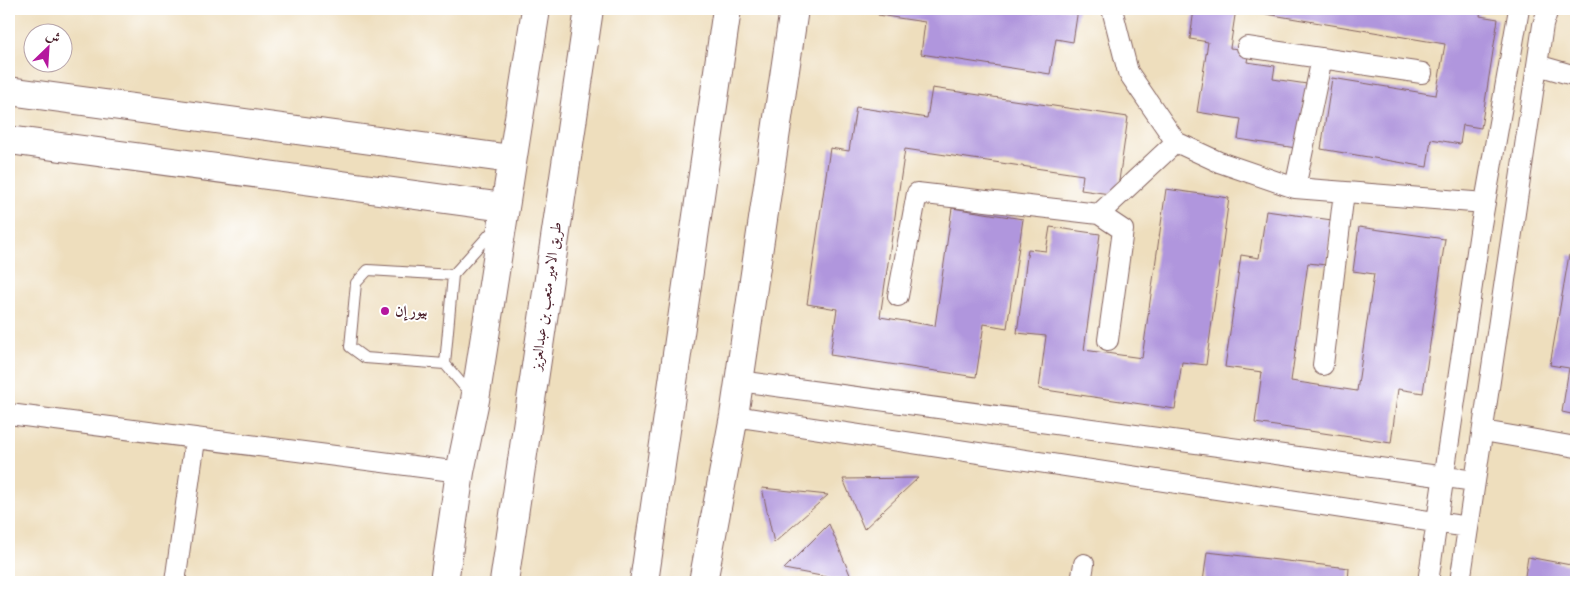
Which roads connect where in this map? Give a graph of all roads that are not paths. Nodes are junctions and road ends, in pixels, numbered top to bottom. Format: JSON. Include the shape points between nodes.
{"nodes":[{"id":1,"x":536,"y":9,"type":"edge"},
{"id":2,"x":588,"y":9,"type":"edge"},
{"id":3,"x":726,"y":9,"type":"edge"},
{"id":4,"x":794,"y":9,"type":"edge"},
{"id":5,"x":1112,"y":9,"type":"edge"},
{"id":6,"x":1519,"y":9,"type":"edge"},
{"id":7,"x":1548,"y":9,"type":"edge"},
{"id":8,"x":1247,"y":47,"type":"dead end"},
{"id":9,"x":1322,"y":58,"type":"junction"},
{"id":10,"x":1537,"y":65,"type":"junction"},
{"id":11,"x":1422,"y":73,"type":"dead end"},
{"id":12,"x":1576,"y":76,"type":"edge"},
{"id":13,"x":9,"y":91,"type":"edge"},
{"id":14,"x":9,"y":140,"type":"edge"},
{"id":15,"x":1176,"y":142,"type":"junction"},
{"id":16,"x":511,"y":159,"type":"junction"},
{"id":17,"x":1295,"y":188,"type":"junction"},
{"id":18,"x":1344,"y":192,"type":"junction"},
{"id":19,"x":1485,"y":203,"type":"junction"},
{"id":20,"x":503,"y":214,"type":"junction"},
{"id":21,"x":1099,"y":214,"type":"junction"},
{"id":22,"x":454,"y":275,"type":"junction"},
{"id":23,"x":898,"y":296,"type":"dead end"},
{"id":24,"x":1108,"y":340,"type":"dead end"},
{"id":25,"x":445,"y":364,"type":"junction"},
{"id":26,"x":1323,"y":365,"type":"dead end"},
{"id":27,"x":739,"y":381,"type":"junction"},
{"id":28,"x":474,"y":400,"type":"junction"},
{"id":29,"x":9,"y":414,"type":"edge"},
{"id":30,"x":734,"y":416,"type":"junction"},
{"id":31,"x":1482,"y":431,"type":"junction"},
{"id":32,"x":195,"y":440,"type":"junction"},
{"id":33,"x":1576,"y":446,"type":"edge"},
{"id":34,"x":460,"y":472,"type":"junction"},
{"id":35,"x":1444,"y":477,"type":"junction"},
{"id":36,"x":1475,"y":481,"type":"junction"},
{"id":37,"x":1436,"y":521,"type":"junction"},
{"id":38,"x":1468,"y":526,"type":"junction"},
{"id":39,"x":175,"y":582,"type":"edge"},
{"id":40,"x":444,"y":582,"type":"edge"},
{"id":41,"x":504,"y":582,"type":"edge"},
{"id":42,"x":644,"y":582,"type":"edge"},
{"id":43,"x":703,"y":582,"type":"edge"},
{"id":44,"x":1428,"y":582,"type":"edge"},
{"id":45,"x":1460,"y":582,"type":"edge"}],
"edges":[{"from":1,"to":16,"type":"street"},
{"from":2,"to":41,"type":"street","name":"طريق الامير متعب بن عبدالعزيز"},
{"from":3,"to":42,"type":"street"},
{"from":4,"to":27,"type":"street"},
{"from":5,"to":15,"type":"street","via":[[1128,72]]},
{"from":6,"to":19,"type":"street"},
{"from":7,"to":10,"type":"street","via":[[1542,25]]},
{"from":8,"to":9,"type":"street"},
{"from":9,"to":11,"type":"street"},
{"from":9,"to":17,"type":"street"},
{"from":10,"to":12,"type":"street"},
{"from":10,"to":31,"type":"street"},
{"from":13,"to":16,"type":"street"},
{"from":14,"to":20,"type":"street"},
{"from":15,"to":17,"type":"street","via":[[1220,162]]},
{"from":15,"to":21,"type":"street"},
{"from":16,"to":20,"type":"street"},
{"from":17,"to":18,"type":"street"},
{"from":18,"to":19,"type":"street"},
{"from":18,"to":26,"type":"street"},
{"from":19,"to":35,"type":"street"},
{"from":20,"to":22,"type":"lane"},
{"from":20,"to":28,"type":"street"},
{"from":21,"to":23,"type":"street","via":[[917,193]]},
{"from":21,"to":24,"type":"street","via":[[1123,230]]},
{"from":22,"to":25,"type":"lane"},
{"from":22,"to":25,"type":"lane","via":[[368,270],[356,283],[350,347],[365,358]]},
{"from":25,"to":28,"type":"lane"},
{"from":27,"to":30,"type":"street"},
{"from":27,"to":35,"type":"street"},
{"from":28,"to":34,"type":"street"},
{"from":29,"to":32,"type":"street"},
{"from":30,"to":37,"type":"street"},
{"from":30,"to":43,"type":"street"},
{"from":31,"to":33,"type":"street"},
{"from":31,"to":36,"type":"street"},
{"from":32,"to":34,"type":"street"},
{"from":32,"to":39,"type":"street"},
{"from":34,"to":40,"type":"street"},
{"from":35,"to":36,"type":"street"},
{"from":35,"to":37,"type":"street"},
{"from":36,"to":38,"type":"street"},
{"from":37,"to":38,"type":"street"},
{"from":37,"to":44,"type":"street"},
{"from":38,"to":45,"type":"street"}]}
